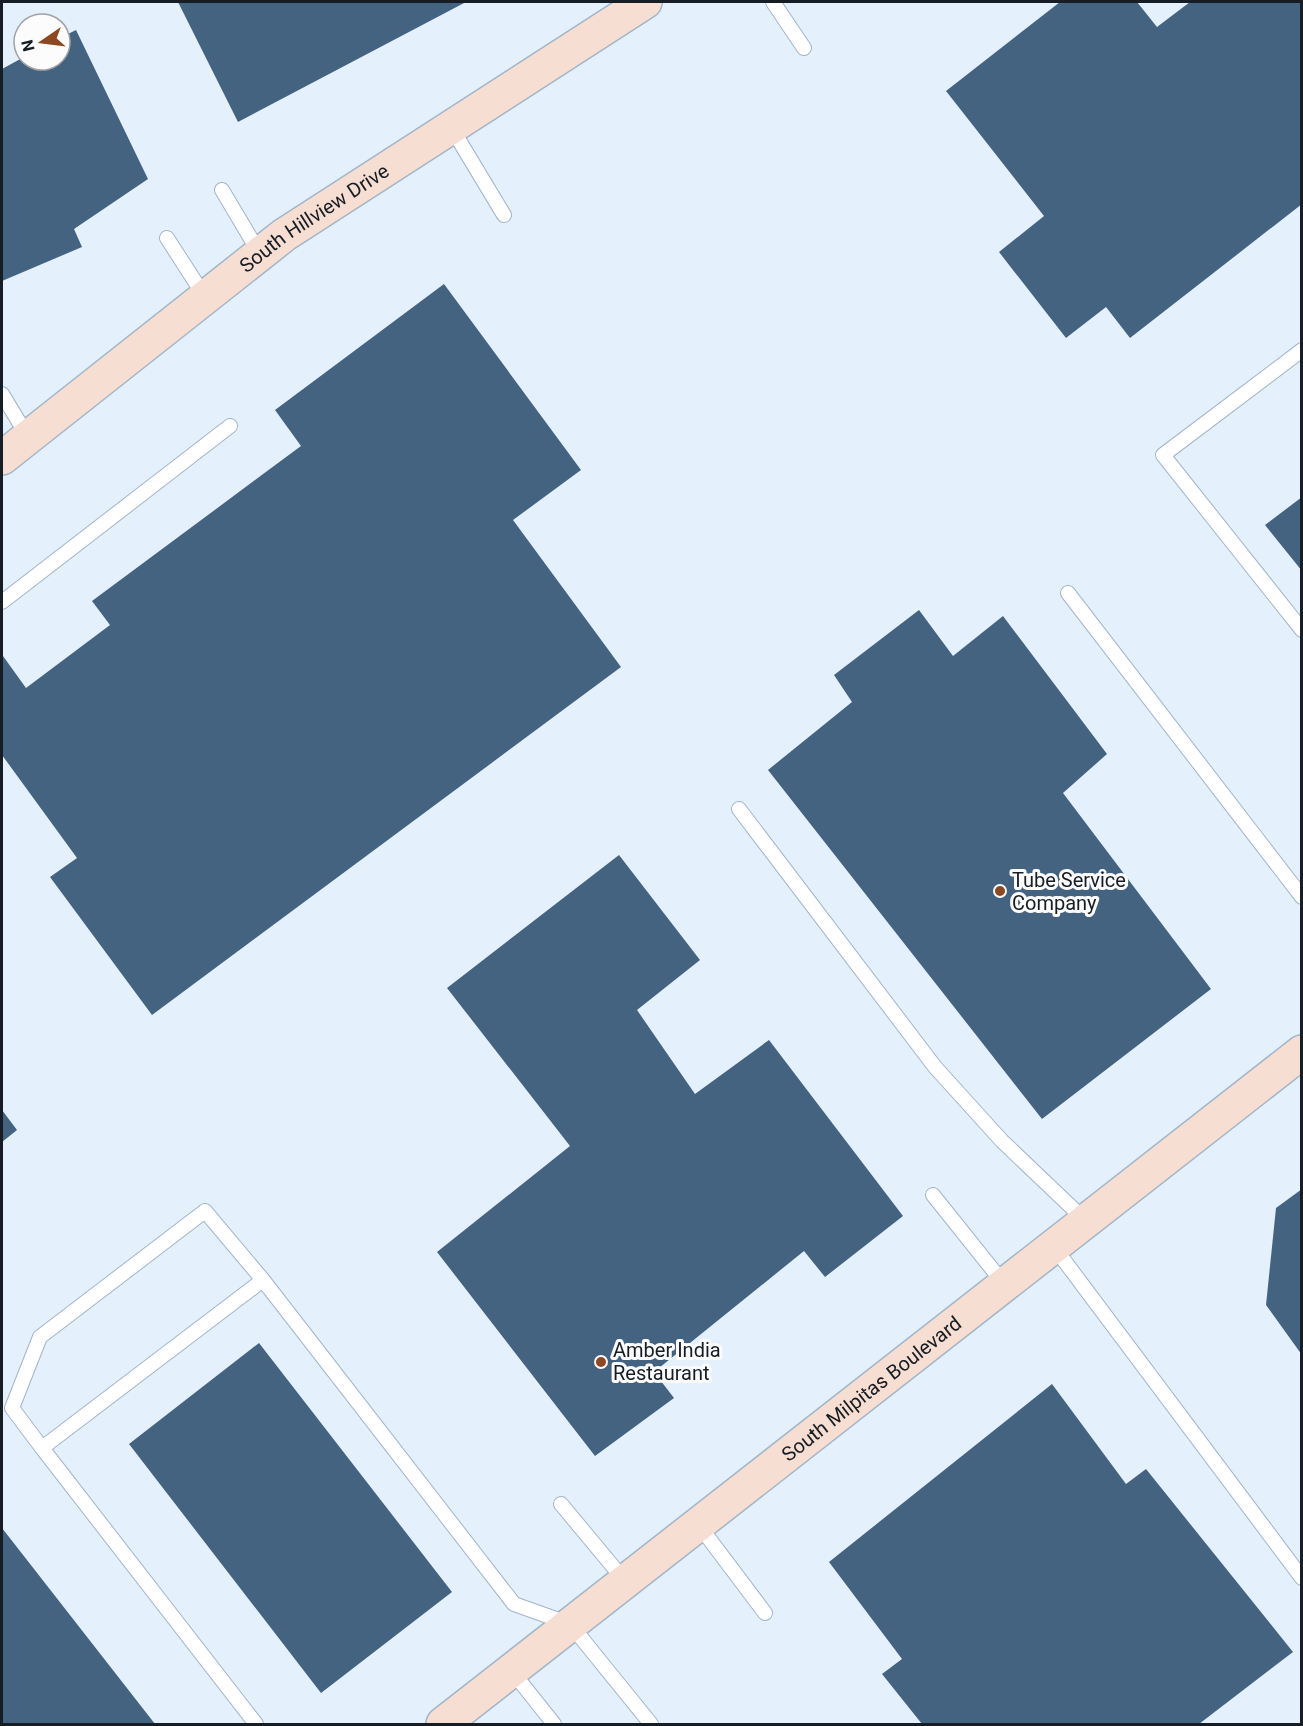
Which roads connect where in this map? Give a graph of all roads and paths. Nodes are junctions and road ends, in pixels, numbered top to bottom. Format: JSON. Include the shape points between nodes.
{"nodes":[{"id":1,"x":645,"y":2,"type":"edge"},
{"id":2,"x":773,"y":2,"type":"edge"},
{"id":3,"x":804,"y":48,"type":"dead end"},
{"id":4,"x":451,"y":127,"type":"junction"},
{"id":5,"x":222,"y":190,"type":"dead end"},
{"id":6,"x":504,"y":215,"type":"dead end"},
{"id":7,"x":168,"y":238,"type":"dead end"},
{"id":8,"x":260,"y":254,"type":"junction"},
{"id":9,"x":205,"y":297,"type":"junction"},
{"id":10,"x":1302,"y":350,"type":"edge"},
{"id":11,"x":2,"y":394,"type":"edge"},
{"id":12,"x":230,"y":426,"type":"dead end"},
{"id":13,"x":28,"y":437,"type":"junction"},
{"id":14,"x":2,"y":458,"type":"edge"},
{"id":15,"x":1068,"y":593,"type":"dead end"},
{"id":16,"x":2,"y":602,"type":"edge"},
{"id":17,"x":1302,"y":630,"type":"edge"},
{"id":18,"x":740,"y":809,"type":"dead end"},
{"id":19,"x":1302,"y":897,"type":"edge"},
{"id":20,"x":1302,"y":1052,"type":"edge"},
{"id":21,"x":933,"y":1195,"type":"dead end"},
{"id":22,"x":1086,"y":1221,"type":"junction"},
{"id":23,"x":1054,"y":1247,"type":"junction"},
{"id":24,"x":263,"y":1280,"type":"junction"},
{"id":25,"x":1005,"y":1285,"type":"junction"},
{"id":26,"x":42,"y":1448,"type":"junction"},
{"id":27,"x":561,"y":1504,"type":"dead end"},
{"id":28,"x":698,"y":1524,"type":"junction"},
{"id":29,"x":1302,"y":1578,"type":"edge"},
{"id":30,"x":625,"y":1581,"type":"junction"},
{"id":31,"x":765,"y":1613,"type":"dead end"},
{"id":32,"x":570,"y":1624,"type":"junction"},
{"id":33,"x":511,"y":1670,"type":"junction"},
{"id":34,"x":256,"y":1725,"type":"edge"},
{"id":35,"x":443,"y":1725,"type":"edge"},
{"id":36,"x":554,"y":1725,"type":"edge"},
{"id":37,"x":651,"y":1725,"type":"edge"}],
"edges":[{"from":1,"to":4,"type":"main road","name":"South Hillview Drive"},
{"from":2,"to":3,"type":"lane"},
{"from":4,"to":6,"type":"lane"},
{"from":4,"to":8,"type":"main road","name":"South Hillview Drive"},
{"from":5,"to":8,"type":"lane"},
{"from":7,"to":9,"type":"lane"},
{"from":8,"to":9,"type":"main road","name":"South Hillview Drive"},
{"from":9,"to":13,"type":"main road","name":"South Hillview Drive"},
{"from":10,"to":17,"type":"lane","via":[[1163,455]]},
{"from":11,"to":13,"type":"lane"},
{"from":12,"to":16,"type":"lane"},
{"from":13,"to":14,"type":"main road","name":"South Hillview Drive"},
{"from":15,"to":19,"type":"lane"},
{"from":18,"to":22,"type":"lane","via":[[935,1067],[1002,1141]]},
{"from":20,"to":22,"type":"main road","name":"South Milpitas Boulevard"},
{"from":21,"to":25,"type":"lane"},
{"from":22,"to":23,"type":"main road","name":"South Milpitas Boulevard"},
{"from":23,"to":25,"type":"main road","name":"South Milpitas Boulevard"},
{"from":23,"to":29,"type":"lane"},
{"from":24,"to":26,"type":"lane"},
{"from":24,"to":26,"type":"lane","via":[[206,1210],[40,1337],[12,1408]]},
{"from":24,"to":32,"type":"lane","via":[[514,1604]]},
{"from":25,"to":28,"type":"main road","name":"South Milpitas Boulevard"},
{"from":26,"to":34,"type":"lane"},
{"from":27,"to":30,"type":"lane"},
{"from":28,"to":30,"type":"main road","name":"South Milpitas Boulevard"},
{"from":28,"to":31,"type":"lane"},
{"from":30,"to":32,"type":"main road","name":"South Milpitas Boulevard"},
{"from":32,"to":33,"type":"main road","name":"South Milpitas Boulevard"},
{"from":32,"to":37,"type":"lane"},
{"from":33,"to":35,"type":"main road","name":"South Milpitas Boulevard"},
{"from":33,"to":36,"type":"lane"}]}
